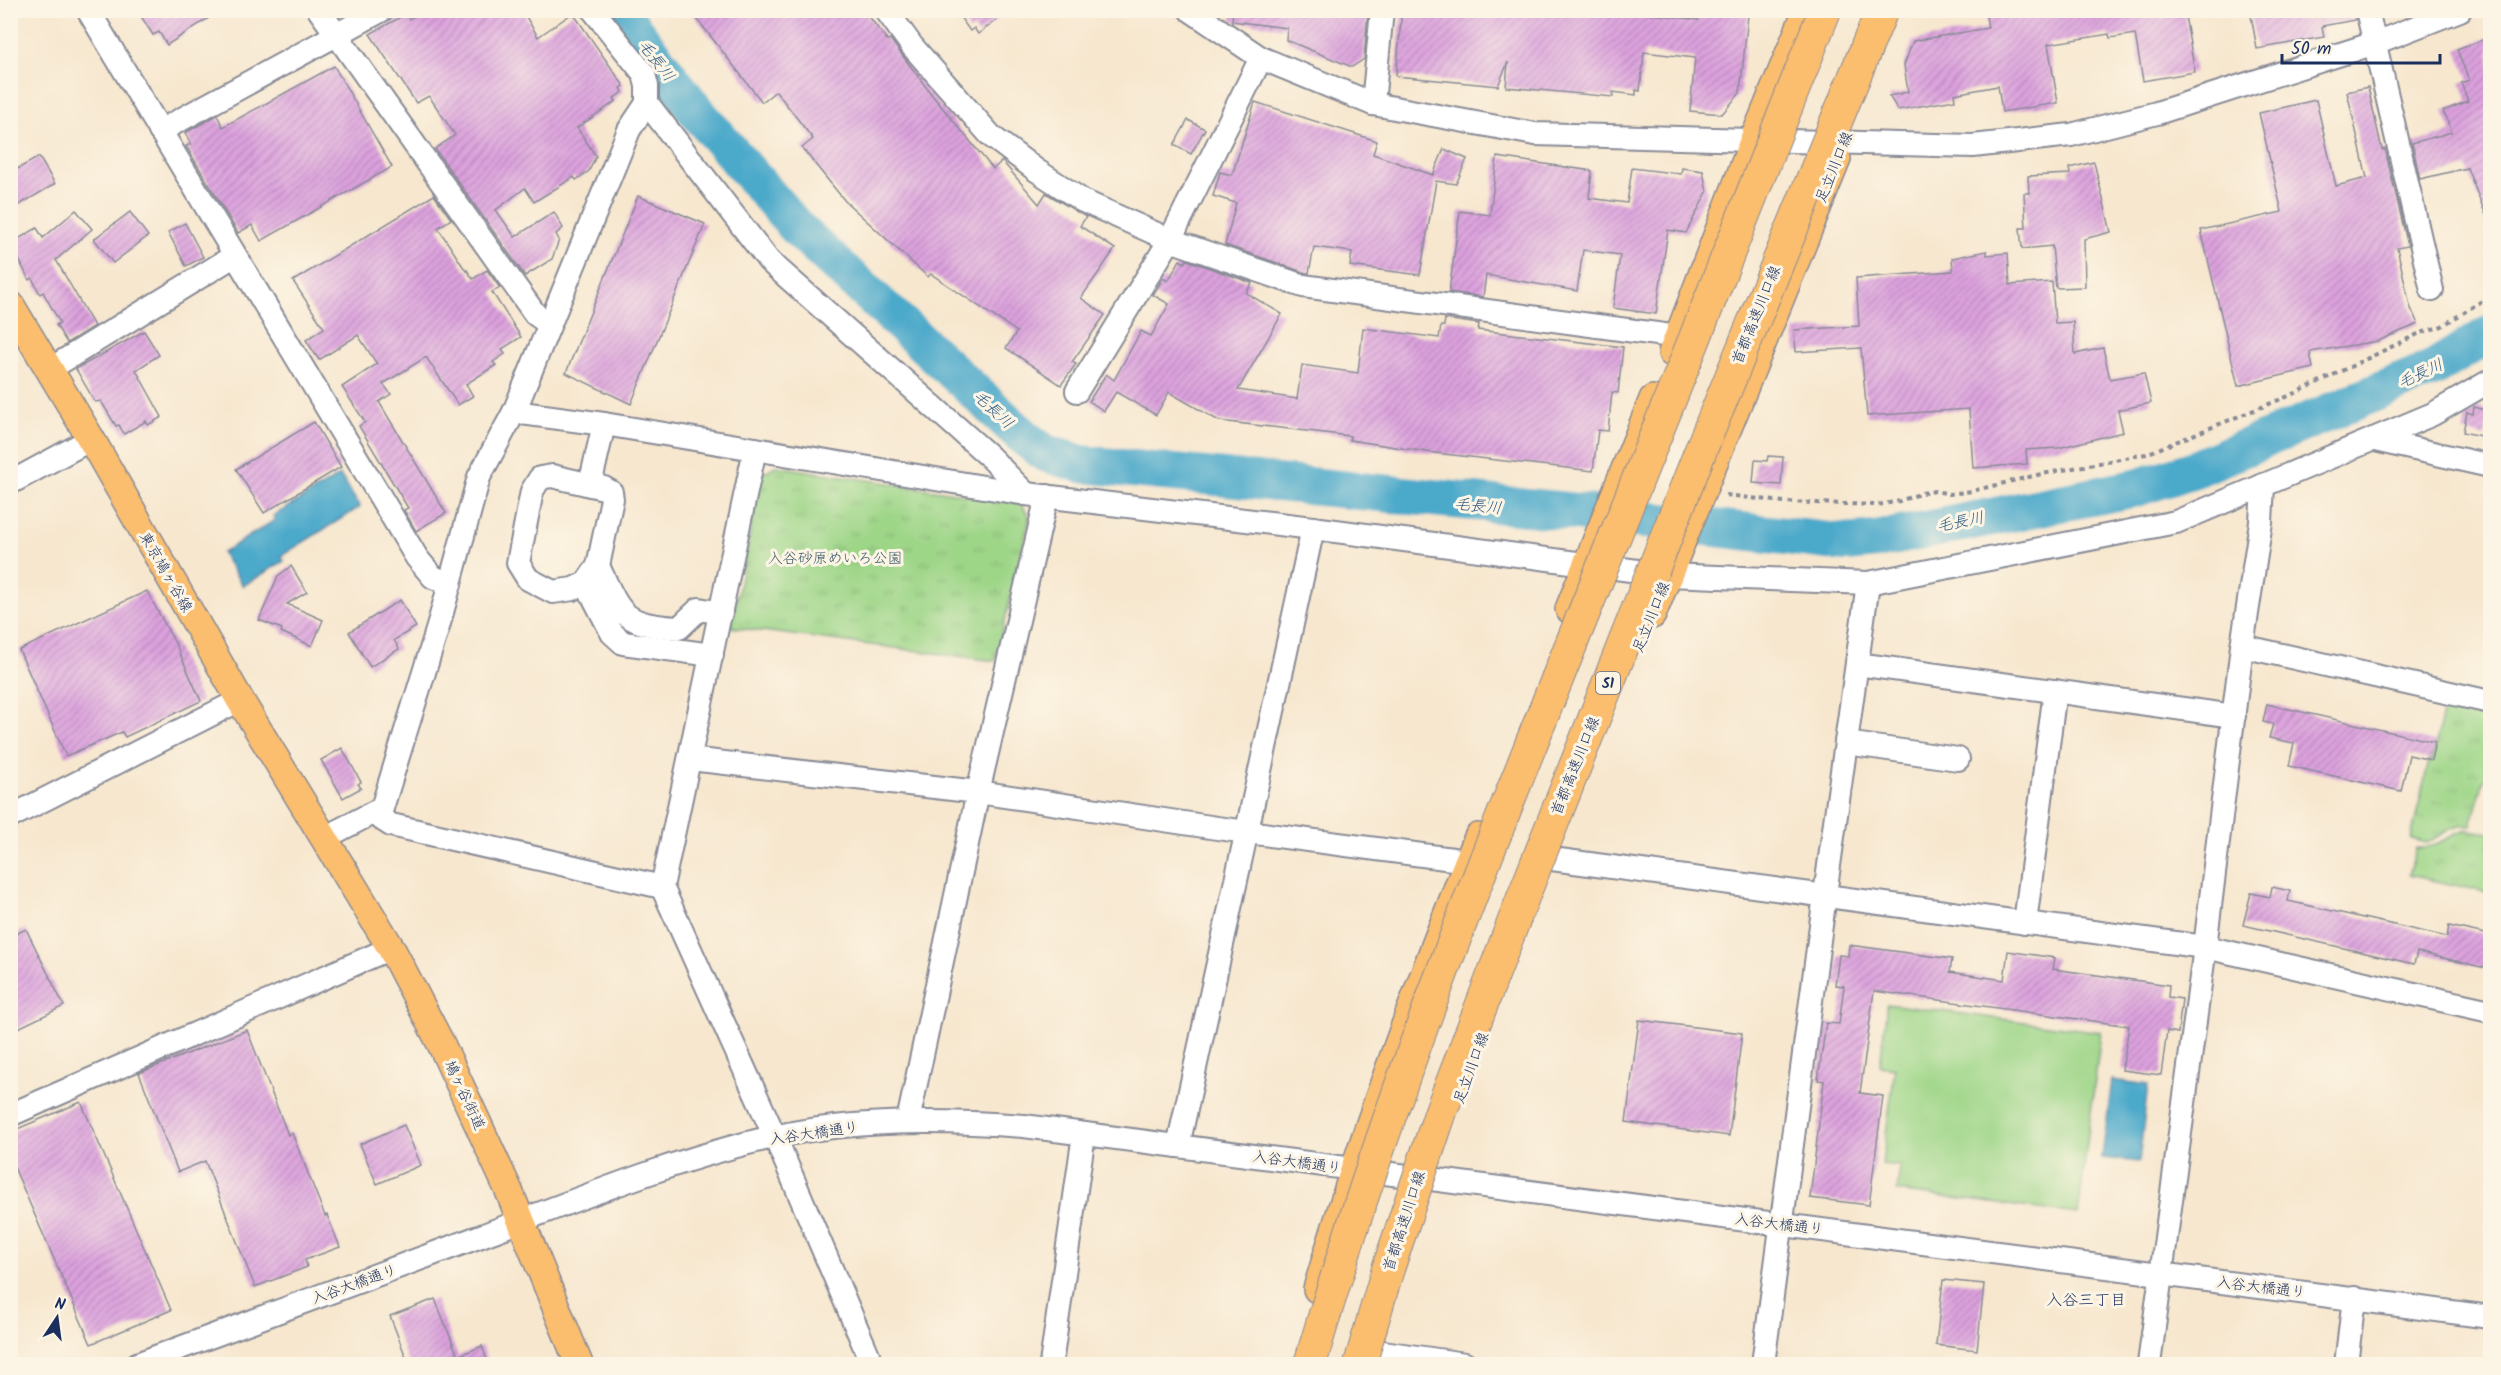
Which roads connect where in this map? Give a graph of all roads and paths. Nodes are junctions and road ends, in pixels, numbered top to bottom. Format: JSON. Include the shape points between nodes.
{"nodes":[{"id":1,"x":88,"y":10,"type":"edge"},
{"id":2,"x":320,"y":10,"type":"edge"},
{"id":3,"x":382,"y":10,"type":"edge"},
{"id":4,"x":593,"y":10,"type":"edge"},
{"id":5,"x":886,"y":10,"type":"edge"},
{"id":6,"x":1190,"y":10,"type":"edge"},
{"id":7,"x":1382,"y":10,"type":"edge"},
{"id":8,"x":1807,"y":10,"type":"edge"},
{"id":9,"x":1826,"y":10,"type":"edge"},
{"id":10,"x":1863,"y":10,"type":"edge"},
{"id":11,"x":1882,"y":10,"type":"edge"},
{"id":12,"x":1897,"y":10,"type":"edge"},
{"id":13,"x":2367,"y":10,"type":"edge"},
{"id":14,"x":2460,"y":10,"type":"edge"},
{"id":15,"x":336,"y":34,"type":"junction"},
{"id":16,"x":2375,"y":43,"type":"junction"},
{"id":17,"x":1261,"y":58,"type":"junction"},
{"id":18,"x":647,"y":104,"type":"junction"},
{"id":19,"x":1373,"y":104,"type":"junction"},
{"id":20,"x":160,"y":131,"type":"junction"},
{"id":21,"x":1754,"y":139,"type":"junction"},
{"id":22,"x":1845,"y":142,"type":"junction"},
{"id":23,"x":1170,"y":240,"type":"junction"},
{"id":24,"x":234,"y":256,"type":"junction"},
{"id":25,"x":2432,"y":290,"type":"dead end"},
{"id":26,"x":2490,"y":296,"type":"edge"},
{"id":27,"x":10,"y":304,"type":"edge"},
{"id":28,"x":549,"y":324,"type":"junction"},
{"id":29,"x":1678,"y":337,"type":"junction"},
{"id":30,"x":50,"y":369,"type":"junction"},
{"id":31,"x":2490,"y":381,"type":"edge"},
{"id":32,"x":1077,"y":391,"type":"dead end"},
{"id":33,"x":514,"y":412,"type":"junction"},
{"id":34,"x":604,"y":424,"type":"junction"},
{"id":35,"x":92,"y":439,"type":"junction"},
{"id":36,"x":2374,"y":440,"type":"junction"},
{"id":37,"x":1702,"y":447,"type":"junction"},
{"id":38,"x":755,"y":449,"type":"junction"},
{"id":39,"x":2490,"y":466,"type":"edge"},
{"id":40,"x":10,"y":483,"type":"edge"},
{"id":41,"x":590,"y":485,"type":"junction"},
{"id":42,"x":2263,"y":485,"type":"junction"},
{"id":43,"x":1036,"y":495,"type":"junction"},
{"id":44,"x":1723,"y":495,"type":"dead end"},
{"id":45,"x":1313,"y":528,"type":"junction"},
{"id":46,"x":1587,"y":563,"type":"junction"},
{"id":47,"x":592,"y":574,"type":"junction"},
{"id":48,"x":1668,"y":575,"type":"junction"},
{"id":49,"x":1868,"y":582,"type":"junction"},
{"id":50,"x":450,"y":584,"type":"junction"},
{"id":51,"x":721,"y":613,"type":"junction"},
{"id":52,"x":2242,"y":646,"type":"junction"},
{"id":53,"x":712,"y":655,"type":"junction"},
{"id":54,"x":1857,"y":664,"type":"junction"},
{"id":55,"x":2055,"y":691,"type":"junction"},
{"id":56,"x":240,"y":700,"type":"junction"},
{"id":57,"x":2490,"y":702,"type":"edge"},
{"id":58,"x":2234,"y":716,"type":"junction"},
{"id":59,"x":1846,"y":743,"type":"junction"},
{"id":60,"x":1525,"y":758,"type":"junction"},
{"id":61,"x":690,"y":759,"type":"junction"},
{"id":62,"x":1958,"y":759,"type":"dead end"},
{"id":63,"x":978,"y":792,"type":"junction"},
{"id":64,"x":374,"y":814,"type":"junction"},
{"id":65,"x":10,"y":817,"type":"edge"},
{"id":66,"x":1247,"y":832,"type":"junction"},
{"id":67,"x":326,"y":837,"type":"junction"},
{"id":68,"x":1552,"y":859,"type":"junction"},
{"id":69,"x":1468,"y":861,"type":"junction"},
{"id":70,"x":662,"y":887,"type":"junction"},
{"id":71,"x":1824,"y":895,"type":"junction"},
{"id":72,"x":2025,"y":923,"type":"junction"},
{"id":73,"x":2205,"y":947,"type":"junction"},
{"id":74,"x":392,"y":948,"type":"junction"},
{"id":75,"x":2490,"y":1011,"type":"edge"},
{"id":76,"x":10,"y":1115,"type":"edge"},
{"id":77,"x":908,"y":1122,"type":"junction"},
{"id":78,"x":1084,"y":1134,"type":"junction"},
{"id":79,"x":776,"y":1137,"type":"junction"},
{"id":80,"x":1178,"y":1146,"type":"junction"},
{"id":81,"x":1354,"y":1170,"type":"junction"},
{"id":82,"x":1432,"y":1179,"type":"junction"},
{"id":83,"x":522,"y":1220,"type":"junction"},
{"id":84,"x":1781,"y":1224,"type":"junction"},
{"id":85,"x":2162,"y":1275,"type":"junction"},
{"id":86,"x":2354,"y":1298,"type":"junction"},
{"id":87,"x":2490,"y":1317,"type":"edge"},
{"id":88,"x":1370,"y":1360,"type":"edge"},
{"id":89,"x":137,"y":1365,"type":"edge"},
{"id":90,"x":579,"y":1365,"type":"edge"},
{"id":91,"x":872,"y":1365,"type":"edge"},
{"id":92,"x":1051,"y":1365,"type":"edge"},
{"id":93,"x":1295,"y":1365,"type":"edge"},
{"id":94,"x":1310,"y":1365,"type":"edge"},
{"id":95,"x":1329,"y":1365,"type":"edge"},
{"id":96,"x":1466,"y":1365,"type":"edge"},
{"id":97,"x":1763,"y":1365,"type":"edge"},
{"id":98,"x":2150,"y":1365,"type":"edge"},
{"id":99,"x":2346,"y":1365,"type":"edge"}],
"edges":[{"from":1,"to":20,"type":"street"},
{"from":2,"to":15,"type":"street"},
{"from":3,"to":15,"type":"street"},
{"from":4,"to":18,"type":"street","via":[[644,74]]},
{"from":5,"to":23,"type":"street","via":[[912,46],[991,136],[1083,201]]},
{"from":6,"to":17,"type":"street"},
{"from":7,"to":19,"type":"street"},
{"from":8,"to":21,"type":"main road"},
{"from":9,"to":60,"type":"highway","bridge":true},
{"from":10,"to":37,"type":"highway","bridge":true,"via":[[1778,226]]},
{"from":11,"to":37,"type":"highway","name":"首都高速川口線","number":"S1","bridge":true},
{"from":12,"to":22,"type":"main road","name":"足立川口線"},
{"from":13,"to":16,"type":"street"},
{"from":14,"to":16,"type":"street"},
{"from":15,"to":20,"type":"street"},
{"from":15,"to":28,"type":"street","via":[[535,314]]},
{"from":16,"to":22,"type":"street","via":[[2157,113],[2071,135],[1972,146]]},
{"from":16,"to":25,"type":"street"},
{"from":17,"to":19,"type":"street"},
{"from":17,"to":23,"type":"street"},
{"from":18,"to":28,"type":"street","via":[[629,130]]},
{"from":18,"to":43,"type":"street","via":[[769,261]]},
{"from":19,"to":21,"type":"street","via":[[1535,134]]},
{"from":20,"to":24,"type":"street"},
{"from":21,"to":22,"type":"street"},
{"from":21,"to":29,"type":"main road"},
{"from":22,"to":48,"type":"main road","name":"足立川口線"},
{"from":23,"to":29,"type":"street","via":[[1303,286]]},
{"from":23,"to":32,"type":"street"},
{"from":24,"to":30,"type":"street"},
{"from":24,"to":50,"type":"street","via":[[417,558],[433,577]]},
{"from":26,"to":44,"type":"path","via":[[2442,326],[2296,393],[2146,454],[1972,491],[1922,493],[1877,506]]},
{"from":27,"to":30,"type":"main road","name":"東京鳩ヶ谷線"},
{"from":28,"to":33,"type":"street"},
{"from":29,"to":46,"type":"main road"},
{"from":30,"to":35,"type":"main road","name":"東京鳩ヶ谷線"},
{"from":31,"to":36,"type":"street","via":[[2433,414]]},
{"from":33,"to":34,"type":"street"},
{"from":33,"to":50,"type":"street","via":[[479,477]]},
{"from":34,"to":38,"type":"street"},
{"from":34,"to":41,"type":"street"},
{"from":35,"to":40,"type":"street"},
{"from":35,"to":56,"type":"main road","name":"東京鳩ヶ谷線"},
{"from":36,"to":39,"type":"street"},
{"from":36,"to":42,"type":"street"},
{"from":37,"to":88,"type":"highway","name":"首都高速川口線","number":"S1","bridge":true,"via":[[1441,1111],[1387,1272]]},
{"from":38,"to":43,"type":"street"},
{"from":38,"to":51,"type":"street"},
{"from":41,"to":47,"type":"street","via":[[611,492],[612,499]]},
{"from":41,"to":47,"type":"street","via":[[552,476],[540,478],[532,491],[518,563],[528,579],[553,592],[573,589]]},
{"from":42,"to":49,"type":"street","via":[[2176,522]]},
{"from":42,"to":52,"type":"street"},
{"from":43,"to":45,"type":"street"},
{"from":43,"to":63,"type":"street"},
{"from":45,"to":46,"type":"street"},
{"from":45,"to":66,"type":"street"},
{"from":46,"to":48,"type":"street"},
{"from":46,"to":69,"type":"main road"},
{"from":47,"to":51,"type":"street","via":[[636,623],[679,628],[699,609]]},
{"from":47,"to":53,"type":"street","via":[[612,633],[623,643]]},
{"from":48,"to":49,"type":"street"},
{"from":48,"to":68,"type":"main road","name":"足立川口線"},
{"from":49,"to":54,"type":"street"},
{"from":50,"to":64,"type":"street","via":[[387,797]]},
{"from":51,"to":53,"type":"street"},
{"from":52,"to":57,"type":"street"},
{"from":52,"to":58,"type":"street"},
{"from":53,"to":61,"type":"street"},
{"from":54,"to":55,"type":"street"},
{"from":54,"to":59,"type":"street"},
{"from":55,"to":58,"type":"street"},
{"from":55,"to":72,"type":"street"},
{"from":56,"to":65,"type":"street"},
{"from":56,"to":67,"type":"main road","name":"東京鳩ヶ谷線"},
{"from":58,"to":73,"type":"street"},
{"from":59,"to":62,"type":"street"},
{"from":59,"to":71,"type":"street"},
{"from":60,"to":94,"type":"highway","bridge":true,"via":[[1444,964],[1378,1149]]},
{"from":60,"to":95,"type":"highway","bridge":true,"via":[[1407,1106]]},
{"from":61,"to":63,"type":"street"},
{"from":61,"to":70,"type":"street"},
{"from":63,"to":66,"type":"street"},
{"from":63,"to":77,"type":"street"},
{"from":64,"to":67,"type":"street"},
{"from":64,"to":70,"type":"street","via":[[391,825]]},
{"from":66,"to":69,"type":"street"},
{"from":66,"to":80,"type":"street"},
{"from":67,"to":74,"type":"main road","name":"鳩ヶ谷街道"},
{"from":68,"to":71,"type":"street"},
{"from":68,"to":82,"type":"main road","name":"足立川口線"},
{"from":69,"to":81,"type":"main road"},
{"from":70,"to":79,"type":"street"},
{"from":71,"to":72,"type":"street"},
{"from":71,"to":84,"type":"street"},
{"from":72,"to":73,"type":"street"},
{"from":73,"to":75,"type":"street"},
{"from":73,"to":85,"type":"street"},
{"from":74,"to":76,"type":"street"},
{"from":74,"to":83,"type":"main road","name":"鳩ヶ谷街道"},
{"from":77,"to":78,"type":"street","name":"入谷大橋通り","via":[[979,1123]]},
{"from":77,"to":79,"type":"street","name":"入谷大橋通り"},
{"from":78,"to":80,"type":"street","name":"入谷大橋通り"},
{"from":78,"to":92,"type":"street"},
{"from":79,"to":83,"type":"street","name":"入谷大橋通り","via":[[714,1152]]},
{"from":79,"to":91,"type":"street"},
{"from":80,"to":81,"type":"street","name":"入谷大橋通り"},
{"from":81,"to":82,"type":"street","name":"入谷大橋通り"},
{"from":81,"to":93,"type":"main road"},
{"from":82,"to":84,"type":"street","name":"入谷大橋通り"},
{"from":82,"to":88,"type":"main road","name":"足立川口線"},
{"from":83,"to":89,"type":"street","name":"入谷大橋通り"},
{"from":83,"to":90,"type":"main road","name":"鳩ヶ谷街道"},
{"from":84,"to":85,"type":"street","name":"入谷大橋通り"},
{"from":84,"to":97,"type":"street"},
{"from":85,"to":86,"type":"street","name":"入谷大橋通り"},
{"from":85,"to":98,"type":"street"},
{"from":86,"to":87,"type":"street","name":"入谷大橋通り"},
{"from":86,"to":99,"type":"street"},
{"from":88,"to":96,"type":"street"}]}
